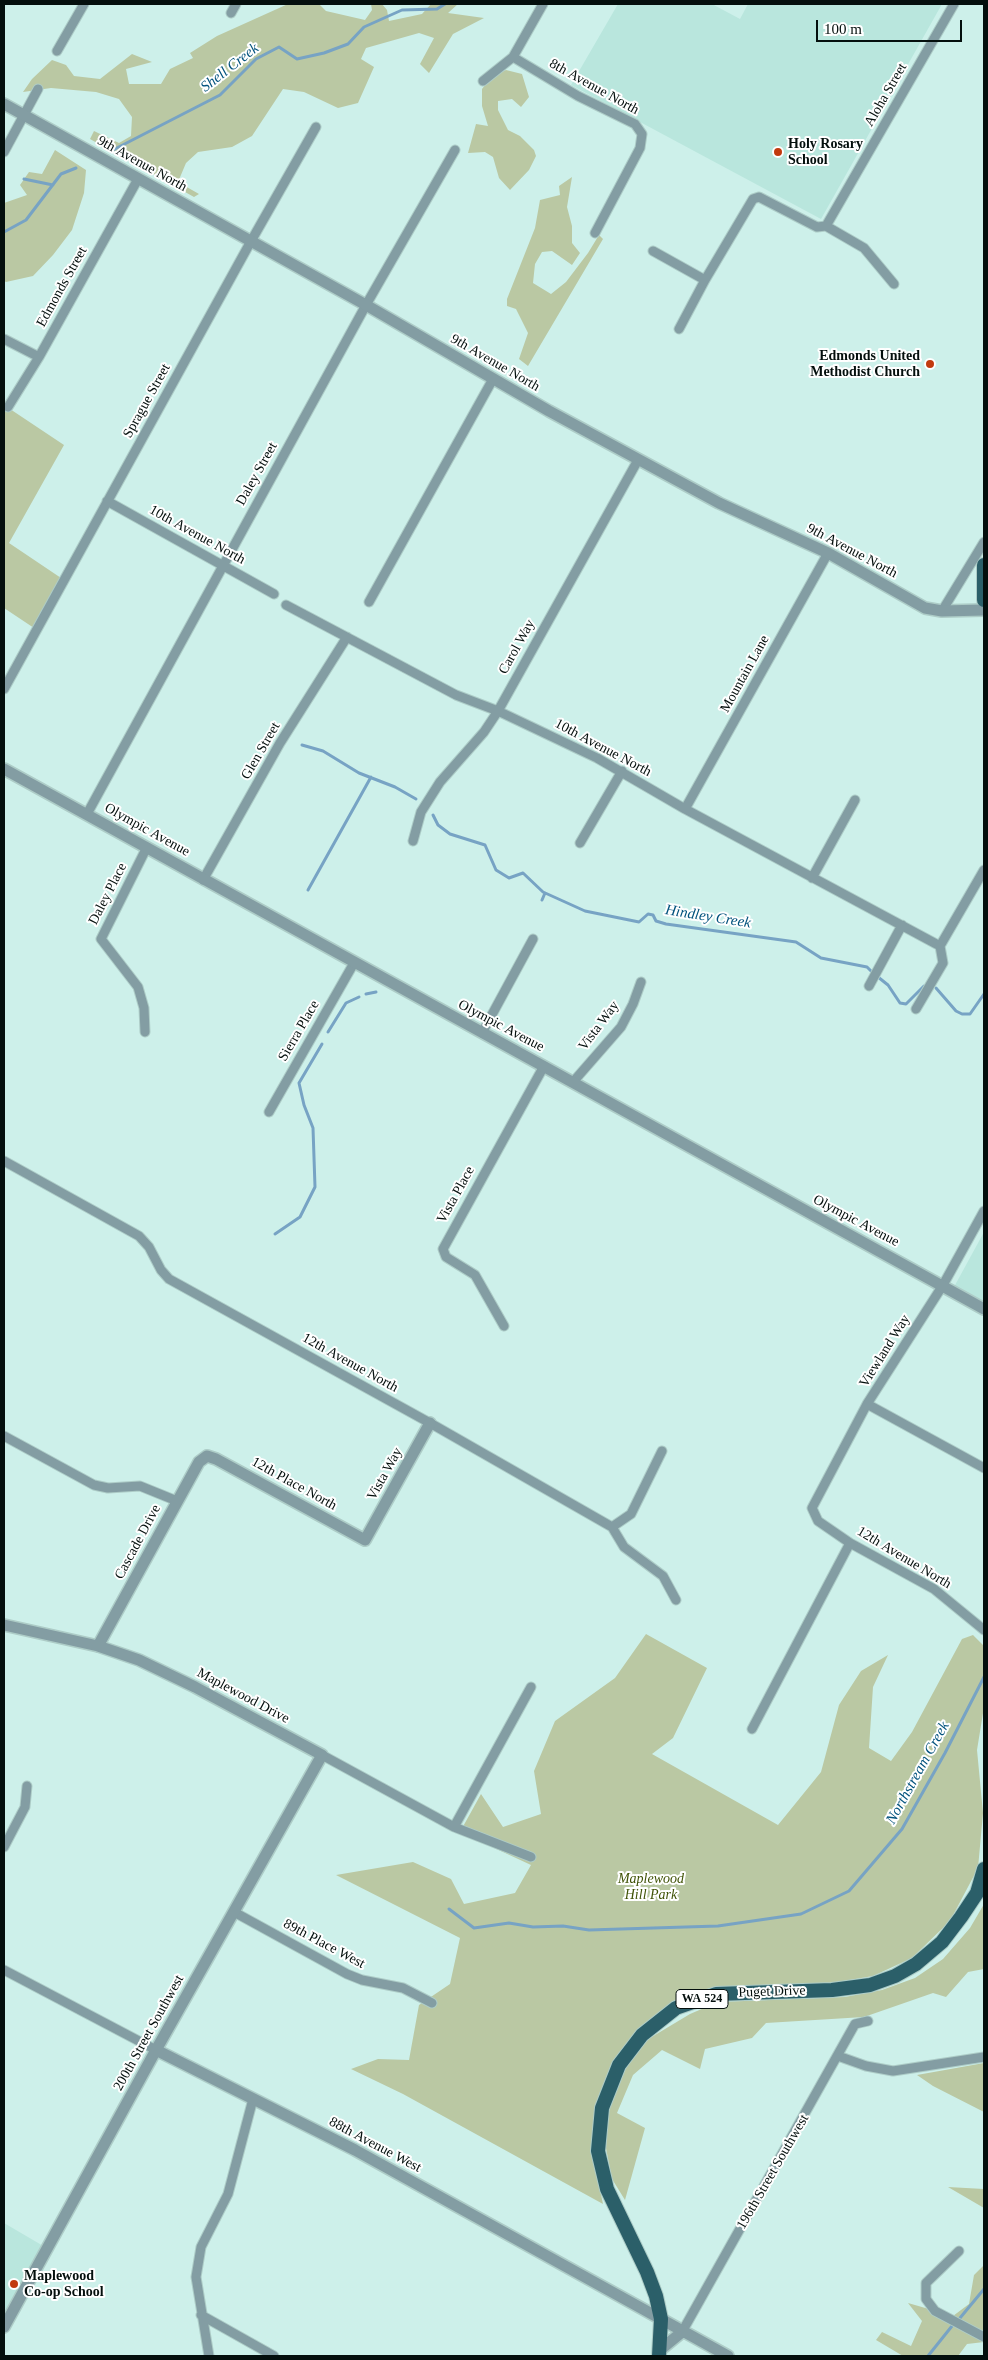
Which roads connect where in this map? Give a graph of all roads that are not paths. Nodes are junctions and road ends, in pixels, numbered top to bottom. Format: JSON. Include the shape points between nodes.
{"nodes":[{"id":1,"x":84,"y":4,"type":"edge"},
{"id":2,"x":236,"y":4,"type":"edge"},
{"id":3,"x":543,"y":4,"type":"edge"},
{"id":4,"x":954,"y":4,"type":"edge"},
{"id":5,"x":232,"y":13,"type":"dead end"},
{"id":6,"x":58,"y":51,"type":"dead end"},
{"id":7,"x":513,"y":57,"type":"junction"},
{"id":8,"x":483,"y":81,"type":"dead end"},
{"id":9,"x":38,"y":89,"type":"dead end"},
{"id":10,"x":4,"y":104,"type":"edge"},
{"id":11,"x":24,"y":115,"type":"junction"},
{"id":12,"x":316,"y":127,"type":"dead end"},
{"id":13,"x":455,"y":150,"type":"dead end"},
{"id":14,"x":4,"y":152,"type":"edge"},
{"id":15,"x":138,"y":179,"type":"junction"},
{"id":16,"x":826,"y":226,"type":"junction"},
{"id":17,"x":594,"y":233,"type":"dead end"},
{"id":18,"x":250,"y":242,"type":"junction"},
{"id":19,"x":653,"y":251,"type":"dead end"},
{"id":20,"x":705,"y":280,"type":"junction"},
{"id":21,"x":894,"y":284,"type":"dead end"},
{"id":22,"x":366,"y":305,"type":"junction"},
{"id":23,"x":679,"y":329,"type":"dead end"},
{"id":24,"x":4,"y":339,"type":"edge"},
{"id":25,"x":39,"y":357,"type":"junction"},
{"id":26,"x":493,"y":379,"type":"junction"},
{"id":27,"x":8,"y":407,"type":"dead end"},
{"id":28,"x":638,"y":460,"type":"junction"},
{"id":29,"x":107,"y":501,"type":"junction"},
{"id":30,"x":984,"y":542,"type":"edge"},
{"id":31,"x":828,"y":553,"type":"junction"},
{"id":32,"x":223,"y":565,"type":"junction"},
{"id":33,"x":984,"y":565,"type":"edge"},
{"id":34,"x":274,"y":594,"type":"dead end"},
{"id":35,"x":984,"y":600,"type":"edge"},
{"id":36,"x":369,"y":602,"type":"dead end"},
{"id":37,"x":286,"y":605,"type":"dead end"},
{"id":38,"x":984,"y":610,"type":"edge"},
{"id":39,"x":942,"y":611,"type":"junction"},
{"id":40,"x":347,"y":638,"type":"junction"},
{"id":41,"x":4,"y":689,"type":"edge"},
{"id":42,"x":498,"y":711,"type":"junction"},
{"id":43,"x":4,"y":770,"type":"edge"},
{"id":44,"x":622,"y":771,"type":"junction"},
{"id":45,"x":856,"y":800,"type":"dead end"},
{"id":46,"x":686,"y":809,"type":"junction"},
{"id":47,"x":87,"y":814,"type":"junction"},
{"id":48,"x":413,"y":841,"type":"dead end"},
{"id":49,"x":580,"y":843,"type":"dead end"},
{"id":50,"x":148,"y":847,"type":"junction"},
{"id":51,"x":984,"y":870,"type":"edge"},
{"id":52,"x":812,"y":878,"type":"junction"},
{"id":53,"x":203,"y":880,"type":"junction"},
{"id":54,"x":902,"y":926,"type":"junction"},
{"id":55,"x":533,"y":939,"type":"dead end"},
{"id":56,"x":940,"y":946,"type":"junction"},
{"id":57,"x":354,"y":963,"type":"junction"},
{"id":58,"x":641,"y":982,"type":"dead end"},
{"id":59,"x":869,"y":986,"type":"dead end"},
{"id":60,"x":916,"y":1009,"type":"dead end"},
{"id":61,"x":145,"y":1032,"type":"dead end"},
{"id":62,"x":482,"y":1033,"type":"junction"},
{"id":63,"x":544,"y":1066,"type":"junction"},
{"id":64,"x":572,"y":1082,"type":"junction"},
{"id":65,"x":269,"y":1112,"type":"dead end"},
{"id":66,"x":4,"y":1161,"type":"edge"},
{"id":67,"x":984,"y":1211,"type":"edge"},
{"id":68,"x":942,"y":1285,"type":"junction"},
{"id":69,"x":984,"y":1309,"type":"edge"},
{"id":70,"x":504,"y":1326,"type":"dead end"},
{"id":71,"x":868,"y":1404,"type":"junction"},
{"id":72,"x":430,"y":1423,"type":"junction"},
{"id":73,"x":4,"y":1436,"type":"edge"},
{"id":74,"x":662,"y":1451,"type":"dead end"},
{"id":75,"x":207,"y":1456,"type":"joint"},
{"id":76,"x":984,"y":1468,"type":"edge"},
{"id":77,"x":177,"y":1501,"type":"junction"},
{"id":78,"x":812,"y":1508,"type":"joint"},
{"id":79,"x":612,"y":1527,"type":"junction"},
{"id":80,"x":364,"y":1540,"type":"joint"},
{"id":81,"x":850,"y":1543,"type":"junction"},
{"id":82,"x":676,"y":1600,"type":"dead end"},
{"id":83,"x":4,"y":1625,"type":"edge"},
{"id":84,"x":984,"y":1630,"type":"edge"},
{"id":85,"x":98,"y":1646,"type":"junction"},
{"id":86,"x":531,"y":1687,"type":"dead end"},
{"id":87,"x":752,"y":1729,"type":"dead end"},
{"id":88,"x":322,"y":1755,"type":"junction"},
{"id":89,"x":27,"y":1786,"type":"dead end"},
{"id":90,"x":454,"y":1827,"type":"junction"},
{"id":91,"x":4,"y":1847,"type":"edge"},
{"id":92,"x":531,"y":1857,"type":"dead end"},
{"id":93,"x":984,"y":1869,"type":"edge"},
{"id":94,"x":234,"y":1912,"type":"junction"},
{"id":95,"x":4,"y":1970,"type":"edge"},
{"id":96,"x":432,"y":2003,"type":"dead end"},
{"id":97,"x":868,"y":2021,"type":"dead end"},
{"id":98,"x":156,"y":2050,"type":"junction"},
{"id":99,"x":838,"y":2056,"type":"junction"},
{"id":100,"x":984,"y":2057,"type":"edge"},
{"id":101,"x":253,"y":2098,"type":"junction"},
{"id":102,"x":960,"y":2251,"type":"dead end"},
{"id":103,"x":201,"y":2315,"type":"junction"},
{"id":104,"x":661,"y":2319,"type":"junction"},
{"id":105,"x":4,"y":2327,"type":"edge"},
{"id":106,"x":682,"y":2332,"type":"junction"},
{"id":107,"x":984,"y":2337,"type":"edge"},
{"id":108,"x":660,"y":2353,"type":"edge"},
{"id":109,"x":209,"y":2356,"type":"edge"},
{"id":110,"x":274,"y":2356,"type":"edge"},
{"id":111,"x":728,"y":2356,"type":"edge"}],
"edges":[{"from":1,"to":6,"type":"street"},
{"from":2,"to":5,"type":"street"},
{"from":3,"to":7,"type":"street"},
{"from":4,"to":16,"type":"street","name":"Aloha Street"},
{"from":7,"to":8,"type":"street"},
{"from":7,"to":17,"type":"street","name":"8th Avenue North","via":[[578,96],[635,124],[642,134],[640,148]]},
{"from":9,"to":11,"type":"street"},
{"from":10,"to":11,"type":"street","name":"9th Avenue North"},
{"from":11,"to":14,"type":"street"},
{"from":11,"to":15,"type":"street","name":"9th Avenue North"},
{"from":12,"to":18,"type":"street","name":"Sprague Street"},
{"from":13,"to":22,"type":"street","name":"Daley Street"},
{"from":15,"to":18,"type":"street","name":"9th Avenue North"},
{"from":15,"to":25,"type":"street","name":"Edmonds Street"},
{"from":16,"to":20,"type":"street","via":[[817,227],[759,197],[753,199]]},
{"from":16,"to":21,"type":"street","via":[[864,248]]},
{"from":18,"to":22,"type":"street","name":"9th Avenue North"},
{"from":18,"to":29,"type":"street","name":"Sprague Street"},
{"from":19,"to":20,"type":"street"},
{"from":20,"to":23,"type":"street"},
{"from":22,"to":26,"type":"street","name":"9th Avenue North"},
{"from":22,"to":32,"type":"street","name":"Daley Street"},
{"from":24,"to":25,"type":"street"},
{"from":25,"to":27,"type":"street","name":"Edmonds Street"},
{"from":26,"to":28,"type":"street","name":"9th Avenue North"},
{"from":26,"to":36,"type":"street"},
{"from":28,"to":31,"type":"street","name":"9th Avenue North","via":[[719,504]]},
{"from":28,"to":42,"type":"street","name":"Carol Way"},
{"from":29,"to":32,"type":"street","name":"10th Avenue North"},
{"from":29,"to":41,"type":"street","name":"Sprague Street"},
{"from":30,"to":39,"type":"street"},
{"from":31,"to":39,"type":"street","name":"9th Avenue North","via":[[926,608]]},
{"from":31,"to":46,"type":"street","name":"Mountain Lane"},
{"from":32,"to":34,"type":"street","name":"10th Avenue North"},
{"from":32,"to":47,"type":"street","name":"Daley Street"},
{"from":33,"to":35,"type":"main road"},
{"from":37,"to":40,"type":"street","name":"10th Avenue North"},
{"from":38,"to":39,"type":"street","name":"9th Avenue North"},
{"from":40,"to":42,"type":"street","name":"10th Avenue North","via":[[456,695]]},
{"from":40,"to":53,"type":"street","name":"Glen Street","via":[[280,743]]},
{"from":42,"to":44,"type":"street","name":"10th Avenue North"},
{"from":42,"to":48,"type":"street","name":"Carol Way","via":[[440,782],[421,812]]},
{"from":43,"to":47,"type":"street","name":"Olympic Avenue"},
{"from":44,"to":46,"type":"street","name":"10th Avenue North"},
{"from":44,"to":49,"type":"street"},
{"from":45,"to":52,"type":"street"},
{"from":46,"to":52,"type":"street","name":"10th Avenue North"},
{"from":47,"to":50,"type":"street","name":"Olympic Avenue"},
{"from":50,"to":53,"type":"street","name":"Olympic Avenue"},
{"from":50,"to":61,"type":"street","name":"Daley Place","via":[[101,939],[138,987],[144,1008]]},
{"from":51,"to":56,"type":"street"},
{"from":52,"to":54,"type":"street","name":"10th Avenue North"},
{"from":53,"to":57,"type":"street","name":"Olympic Avenue"},
{"from":54,"to":56,"type":"street","name":"10th Avenue North"},
{"from":54,"to":59,"type":"street"},
{"from":55,"to":62,"type":"street"},
{"from":56,"to":60,"type":"street","via":[[944,963]]},
{"from":57,"to":62,"type":"street","name":"Olympic Avenue"},
{"from":57,"to":65,"type":"street","name":"Sierra Place"},
{"from":58,"to":64,"type":"street","name":"Vista Way","via":[[621,1027]]},
{"from":62,"to":63,"type":"street","name":"Olympic Avenue"},
{"from":63,"to":64,"type":"street","name":"Olympic Avenue"},
{"from":63,"to":70,"type":"street","name":"Vista Place","via":[[443,1249],[446,1257],[475,1275]]},
{"from":64,"to":68,"type":"street","name":"Olympic Avenue"},
{"from":66,"to":72,"type":"street","name":"12th Avenue North","via":[[139,1236],[169,1279]]},
{"from":67,"to":68,"type":"street","name":"Viewland Way"},
{"from":68,"to":69,"type":"street","name":"Olympic Avenue"},
{"from":68,"to":71,"type":"street","name":"Viewland Way"},
{"from":71,"to":76,"type":"street"},
{"from":71,"to":78,"type":"street","name":"Viewland Way"},
{"from":72,"to":79,"type":"street","name":"12th Avenue North"},
{"from":72,"to":80,"type":"street","name":"Vista Way"},
{"from":73,"to":77,"type":"street","via":[[94,1485],[108,1488],[140,1486]]},
{"from":74,"to":79,"type":"street","via":[[631,1514]]},
{"from":75,"to":77,"type":"street","name":"Cascade Drive","via":[[199,1462]]},
{"from":75,"to":80,"type":"street","name":"12th Place North"},
{"from":77,"to":85,"type":"street","name":"Cascade Drive"},
{"from":78,"to":81,"type":"street","name":"12th Avenue North","via":[[818,1521]]},
{"from":79,"to":82,"type":"street","name":"12th Avenue North","via":[[624,1547],[662,1576]]},
{"from":81,"to":84,"type":"street","name":"12th Avenue North","via":[[934,1589]]},
{"from":81,"to":87,"type":"street"},
{"from":83,"to":85,"type":"street","name":"Maplewood Drive"},
{"from":85,"to":88,"type":"street","name":"Maplewood Drive","via":[[159,1669]]},
{"from":86,"to":90,"type":"street"},
{"from":88,"to":90,"type":"street","name":"Maplewood Drive"},
{"from":88,"to":94,"type":"street","name":"200th Street Southwest"},
{"from":89,"to":91,"type":"street","via":[[25,1807]]},
{"from":90,"to":92,"type":"street","name":"Maplewood Drive"},
{"from":93,"to":104,"type":"main road","name":"Puget Drive","number":"WA 524","via":[[977,1893],[942,1942],[916,1964],[894,1976],[841,1989],[716,1994],[676,2008],[642,2035],[619,2065],[602,2108],[598,2151],[607,2189],[647,2272]]},
{"from":94,"to":96,"type":"street","name":"89th Place West","via":[[354,1977],[403,1988]]},
{"from":94,"to":98,"type":"street","name":"200th Street Southwest"},
{"from":95,"to":98,"type":"street","name":"88th Avenue West"},
{"from":97,"to":99,"type":"street","name":"196th Street Southwest","via":[[855,2024]]},
{"from":98,"to":101,"type":"street","name":"88th Avenue West"},
{"from":98,"to":105,"type":"street","name":"200th Street Southwest"},
{"from":99,"to":100,"type":"street","via":[[894,2071]]},
{"from":99,"to":106,"type":"street","name":"196th Street Southwest"},
{"from":101,"to":103,"type":"street","via":[[228,2194],[201,2247],[196,2276]]},
{"from":101,"to":104,"type":"street","name":"88th Avenue West","via":[[356,2150]]},
{"from":102,"to":107,"type":"street","via":[[926,2283],[926,2299],[935,2311]]},
{"from":103,"to":109,"type":"street"},
{"from":103,"to":110,"type":"street"},
{"from":104,"to":106,"type":"street","name":"88th Avenue West"},
{"from":104,"to":108,"type":"main road","number":"WA 524"},
{"from":106,"to":108,"type":"street"},
{"from":106,"to":111,"type":"street","name":"88th Avenue West"}]}
